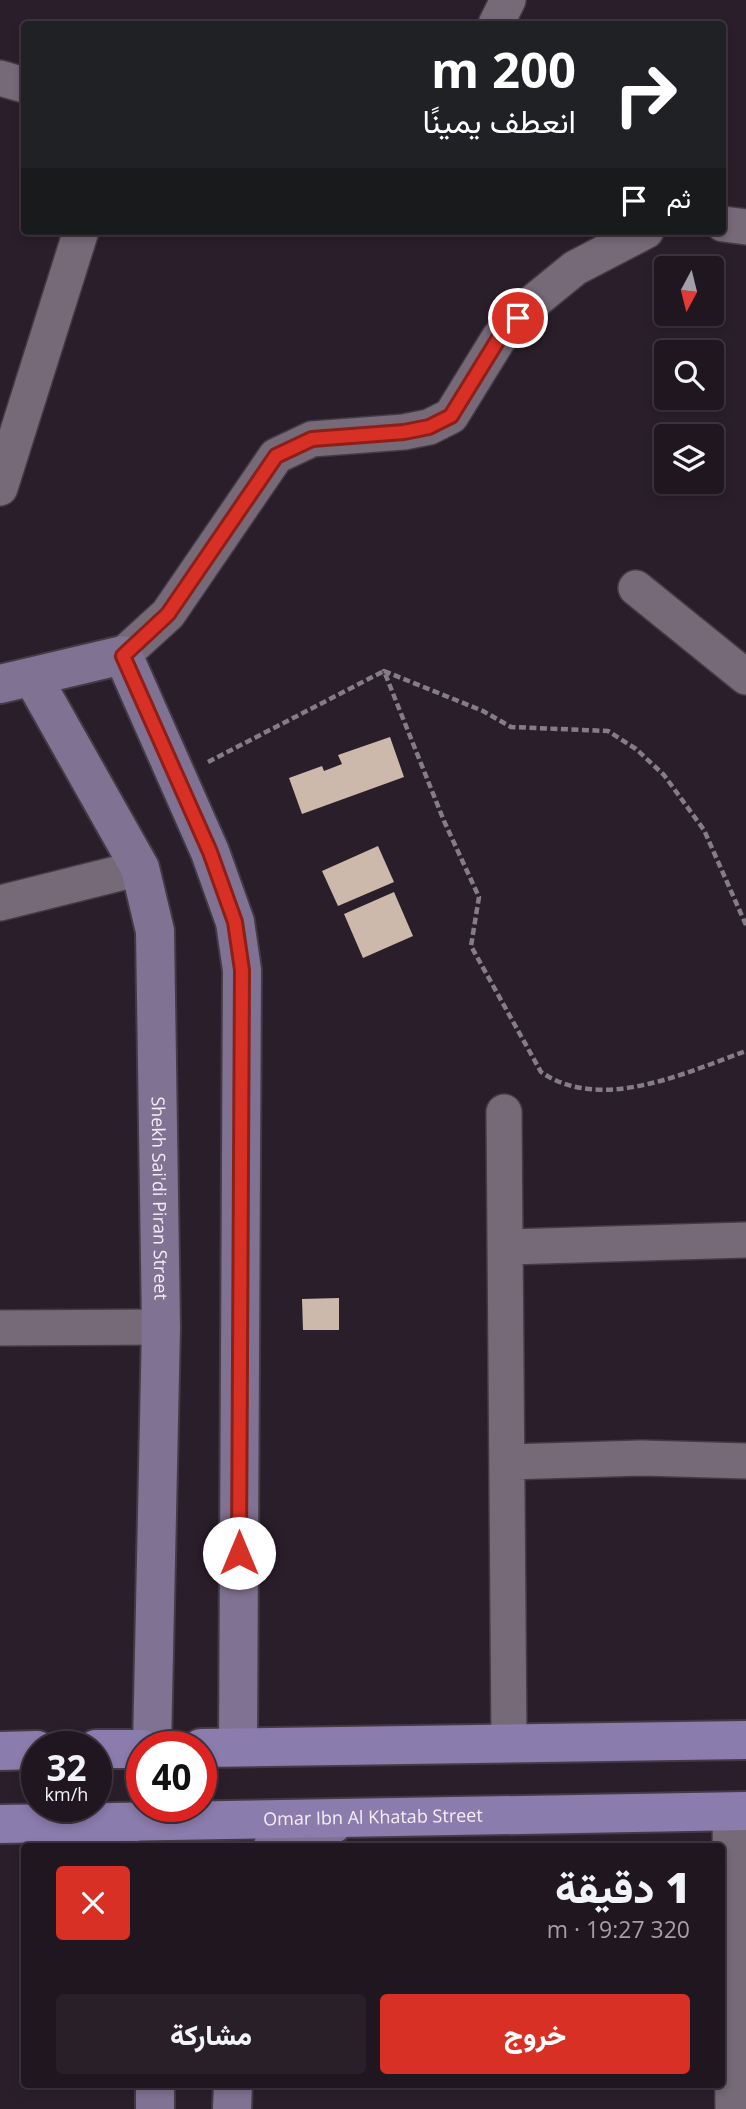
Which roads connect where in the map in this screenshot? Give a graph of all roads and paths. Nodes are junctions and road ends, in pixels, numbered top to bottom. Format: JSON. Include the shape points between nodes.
{"nodes":[{"id":1,"x":508,"y":0,"type":"edge"},
{"id":2,"x":498,"y":21,"type":"edge"},
{"id":3,"x":0,"y":78,"type":"edge"},
{"id":4,"x":21,"y":84,"type":"edge"},
{"id":5,"x":80,"y":235,"type":"edge"},
{"id":6,"x":638,"y":235,"type":"edge"},
{"id":7,"x":0,"y":488,"type":"edge"},
{"id":8,"x":636,"y":588,"type":"dead end"},
{"id":9,"x":123,"y":656,"type":"junction"},
{"id":10,"x":384,"y":671,"type":"junction"},
{"id":11,"x":746,"y":677,"type":"edge"},
{"id":12,"x":16,"y":681,"type":"edge"},
{"id":13,"x":177,"y":778,"type":"junction"},
{"id":14,"x":140,"y":868,"type":"junction"},
{"id":15,"x":0,"y":903,"type":"edge"},
{"id":16,"x":746,"y":925,"type":"edge"},
{"id":17,"x":746,"y":1051,"type":"edge"},
{"id":18,"x":503,"y":1112,"type":"dead end"},
{"id":19,"x":746,"y":1240,"type":"edge"},
{"id":20,"x":505,"y":1247,"type":"junction"},
{"id":21,"x":161,"y":1327,"type":"junction"},
{"id":22,"x":0,"y":1328,"type":"edge"},
{"id":23,"x":746,"y":1461,"type":"edge"},
{"id":24,"x":507,"y":1462,"type":"junction"},
{"id":25,"x":152,"y":1731,"type":"edge"},
{"id":26,"x":746,"y":1740,"type":"edge"},
{"id":27,"x":509,"y":1744,"type":"junction"},
{"id":28,"x":219,"y":1748,"type":"edge"},
{"id":29,"x":21,"y":1750,"type":"edge"},
{"id":30,"x":0,"y":1751,"type":"edge"},
{"id":31,"x":738,"y":1811,"type":"edge"},
{"id":32,"x":386,"y":1818,"type":"junction"},
{"id":33,"x":14,"y":1824,"type":"edge"},
{"id":34,"x":115,"y":1843,"type":"edge"},
{"id":35,"x":278,"y":1843,"type":"edge"},
{"id":36,"x":155,"y":2088,"type":"edge"},
{"id":37,"x":233,"y":2088,"type":"edge"},
{"id":38,"x":155,"y":2109,"type":"edge"},
{"id":39,"x":232,"y":2109,"type":"edge"},
{"id":40,"x":733,"y":2109,"type":"edge"}],
"edges":[{"from":1,"to":2,"type":"street"},
{"from":3,"to":4,"type":"street"},
{"from":5,"to":7,"type":"street"},
{"from":6,"to":9,"type":"street","via":[[575,268],[537,299],[499,338],[451,416],[404,432],[312,439],[276,456],[168,614]]},
{"from":8,"to":11,"type":"street"},
{"from":9,"to":12,"type":"street"},
{"from":9,"to":13,"type":"street"},
{"from":10,"to":13,"type":"path"},
{"from":10,"to":16,"type":"path","via":[[511,727],[608,731],[636,749],[664,775],[704,830]]},
{"from":10,"to":17,"type":"path","via":[[479,897],[471,946],[541,1072],[558,1083],[600,1091],[635,1086]]},
{"from":12,"to":14,"type":"street","name":"Shekh Sai'di Piran Street"},
{"from":13,"to":28,"type":"street","via":[[235,922],[242,970]]},
{"from":14,"to":15,"type":"street"},
{"from":14,"to":21,"type":"street","name":"Shekh Sai'di Piran Street","via":[[155,931]]},
{"from":18,"to":20,"type":"street"},
{"from":19,"to":20,"type":"street"},
{"from":20,"to":24,"type":"street"},
{"from":21,"to":22,"type":"street"},
{"from":21,"to":25,"type":"street","name":"Shekh Sai'di Piran Street"},
{"from":23,"to":24,"type":"street"},
{"from":24,"to":27,"type":"street"},
{"from":26,"to":27,"type":"main road"},
{"from":27,"to":28,"type":"main road"},
{"from":29,"to":30,"type":"main road"},
{"from":31,"to":32,"type":"main road","name":"Omar Ibn Al Khatab Street"},
{"from":31,"to":40,"type":"street"},
{"from":32,"to":33,"type":"main road","name":"Omar Ibn Al Khatab Street"},
{"from":32,"to":35,"type":"street","via":[[325,1825]]},
{"from":33,"to":34,"type":"street","via":[[99,1835]]},
{"from":36,"to":38,"type":"street"},
{"from":37,"to":39,"type":"street"}]}
